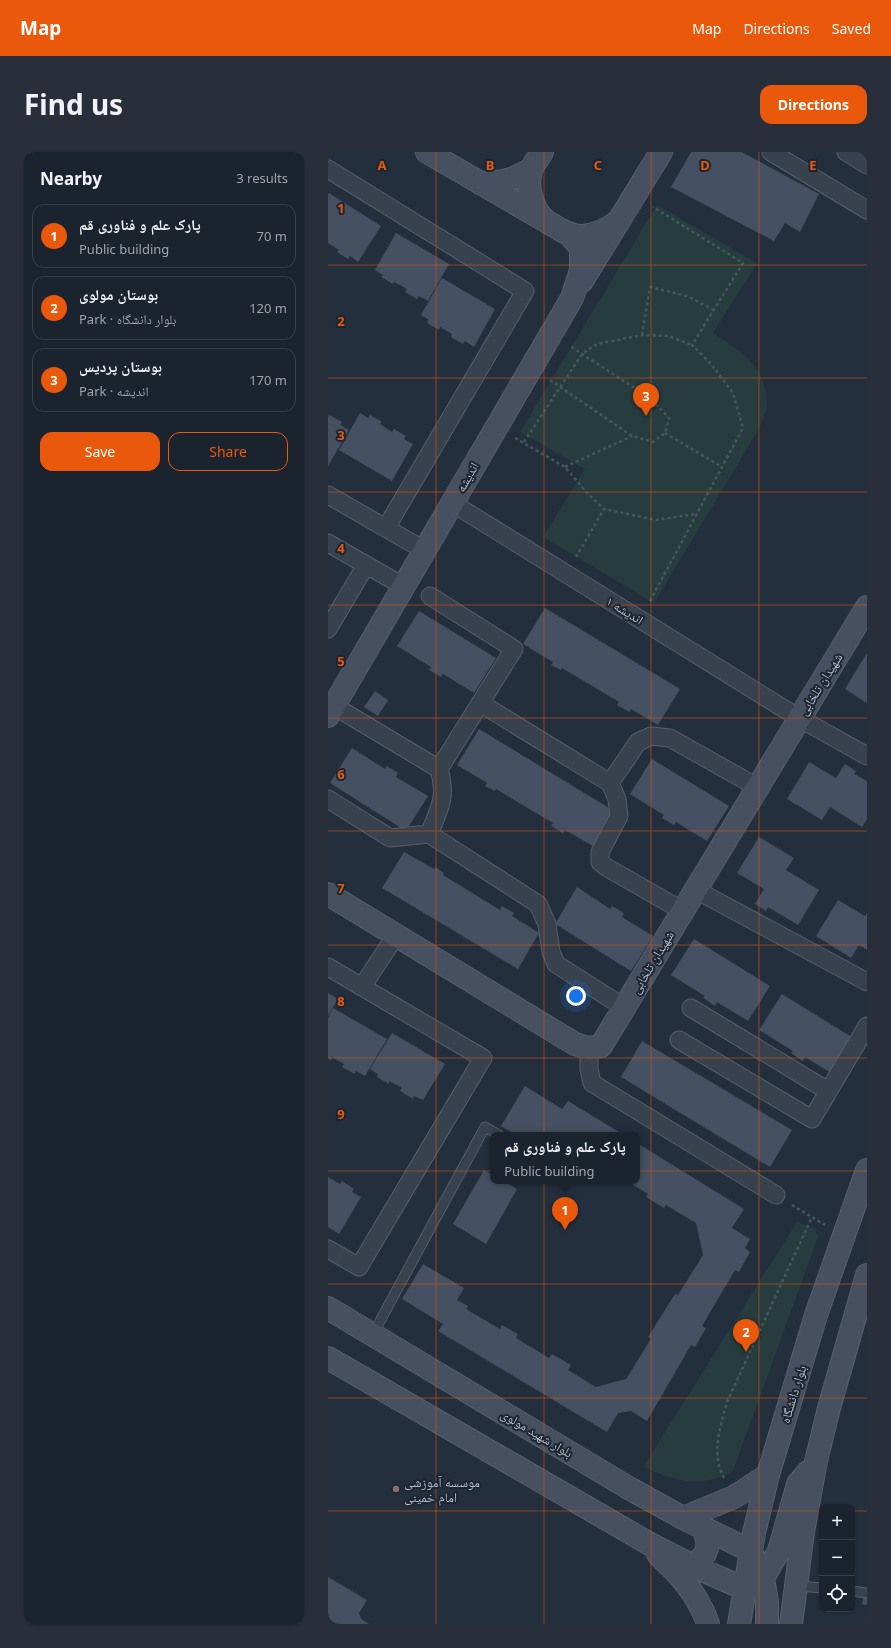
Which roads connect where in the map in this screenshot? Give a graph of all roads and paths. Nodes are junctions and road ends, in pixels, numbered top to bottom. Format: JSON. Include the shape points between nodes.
{"nodes":[{"id":1,"x":427,"y":152,"type":"edge"},
{"id":2,"x":661,"y":152,"type":"edge"},
{"id":3,"x":771,"y":152,"type":"edge"},
{"id":4,"x":846,"y":152,"type":"edge"},
{"id":5,"x":795,"y":158,"type":"edge"},
{"id":6,"x":537,"y":160,"type":"edge"},
{"id":7,"x":867,"y":165,"type":"edge"},
{"id":8,"x":328,"y":169,"type":"edge"},
{"id":9,"x":480,"y":183,"type":"junction"},
{"id":10,"x":634,"y":195,"type":"junction"},
{"id":11,"x":867,"y":210,"type":"edge"},
{"id":12,"x":545,"y":221,"type":"junction"},
{"id":13,"x":616,"y":223,"type":"junction"},
{"id":14,"x":569,"y":234,"type":"junction"},
{"id":15,"x":572,"y":298,"type":"junction"},
{"id":16,"x":714,"y":310,"type":"junction"},
{"id":17,"x":551,"y":333,"type":"junction"},
{"id":18,"x":642,"y":335,"type":"junction"},
{"id":19,"x":692,"y":345,"type":"junction"},
{"id":20,"x":582,"y":354,"type":"junction"},
{"id":21,"x":531,"y":368,"type":"junction"},
{"id":22,"x":561,"y":386,"type":"junction"},
{"id":23,"x":496,"y":428,"type":"junction"},
{"id":24,"x":665,"y":433,"type":"junction"},
{"id":25,"x":632,"y":436,"type":"junction"},
{"id":26,"x":524,"y":442,"type":"junction"},
{"id":27,"x":722,"y":466,"type":"junction"},
{"id":28,"x":565,"y":467,"type":"junction"},
{"id":29,"x":328,"y":495,"type":"edge"},
{"id":30,"x":452,"y":503,"type":"junction"},
{"id":31,"x":604,"y":509,"type":"junction"},
{"id":32,"x":697,"y":514,"type":"junction"},
{"id":33,"x":386,"y":528,"type":"junction"},
{"id":34,"x":328,"y":543,"type":"edge"},
{"id":35,"x":424,"y":550,"type":"junction"},
{"id":36,"x":366,"y":565,"type":"junction"},
{"id":37,"x":566,"y":574,"type":"junction"},
{"id":38,"x":403,"y":586,"type":"junction"},
{"id":39,"x":430,"y":596,"type":"dead end"},
{"id":40,"x":867,"y":608,"type":"edge"},
{"id":41,"x":640,"y":619,"type":"junction"},
{"id":42,"x":328,"y":629,"type":"edge"},
{"id":43,"x":480,"y":703,"type":"junction"},
{"id":44,"x":331,"y":711,"type":"edge"},
{"id":45,"x":799,"y":718,"type":"junction"},
{"id":46,"x":867,"y":756,"type":"edge"},
{"id":47,"x":439,"y":769,"type":"junction"},
{"id":48,"x":610,"y":783,"type":"junction"},
{"id":49,"x":757,"y":787,"type":"junction"},
{"id":50,"x":328,"y":799,"type":"edge"},
{"id":51,"x":429,"y":834,"type":"junction"},
{"id":52,"x":696,"y":890,"type":"junction"},
{"id":53,"x":328,"y":894,"type":"edge"},
{"id":54,"x":683,"y":911,"type":"junction"},
{"id":55,"x":396,"y":935,"type":"junction"},
{"id":56,"x":328,"y":967,"type":"edge"},
{"id":57,"x":867,"y":982,"type":"edge"},
{"id":58,"x":362,"y":987,"type":"junction"},
{"id":59,"x":625,"y":1008,"type":"junction"},
{"id":60,"x":691,"y":1008,"type":"dead end"},
{"id":61,"x":867,"y":1026,"type":"edge"},
{"id":62,"x":679,"y":1040,"type":"dead end"},
{"id":63,"x":589,"y":1048,"type":"junction"},
{"id":64,"x":828,"y":1092,"type":"junction"},
{"id":65,"x":494,"y":1132,"type":"edge"},
{"id":66,"x":867,"y":1170,"type":"edge"},
{"id":67,"x":776,"y":1195,"type":"joint"},
{"id":68,"x":812,"y":1217,"type":"junction"},
{"id":69,"x":844,"y":1236,"type":"junction"},
{"id":70,"x":328,"y":1249,"type":"edge"},
{"id":71,"x":867,"y":1275,"type":"edge"},
{"id":72,"x":328,"y":1308,"type":"edge"},
{"id":73,"x":373,"y":1334,"type":"junction"},
{"id":74,"x":328,"y":1358,"type":"edge"},
{"id":75,"x":816,"y":1461,"type":"junction"},
{"id":76,"x":768,"y":1475,"type":"junction"},
{"id":77,"x":734,"y":1497,"type":"junction"},
{"id":78,"x":683,"y":1518,"type":"junction"},
{"id":79,"x":702,"y":1527,"type":"junction"},
{"id":80,"x":650,"y":1544,"type":"junction"},
{"id":81,"x":751,"y":1551,"type":"junction"},
{"id":82,"x":693,"y":1566,"type":"junction"},
{"id":83,"x":763,"y":1578,"type":"junction"},
{"id":84,"x":797,"y":1586,"type":"junction"},
{"id":85,"x":819,"y":1588,"type":"edge"},
{"id":86,"x":744,"y":1590,"type":"junction"},
{"id":87,"x":855,"y":1591,"type":"edge"},
{"id":88,"x":867,"y":1593,"type":"edge"},
{"id":89,"x":708,"y":1624,"type":"edge"},
{"id":90,"x":739,"y":1624,"type":"edge"},
{"id":91,"x":768,"y":1624,"type":"edge"},
{"id":92,"x":791,"y":1624,"type":"edge"}],
"edges":[{"from":1,"to":9,"type":"main road"},
{"from":2,"to":10,"type":"main road"},
{"from":3,"to":5,"type":"street"},
{"from":4,"to":7,"type":"street"},
{"from":5,"to":11,"type":"street"},
{"from":6,"to":9,"type":"main road","via":[[516,178],[498,183]]},
{"from":6,"to":12,"type":"main road","via":[[529,183],[536,210]]},
{"from":8,"to":33,"type":"street","via":[[525,291]]},
{"from":9,"to":12,"type":"main road"},
{"from":10,"to":13,"type":"main road"},
{"from":10,"to":16,"type":"path","via":[[743,263]]},
{"from":12,"to":14,"type":"main road"},
{"from":13,"to":14,"type":"main road","via":[[594,234]]},
{"from":13,"to":15,"type":"main road"},
{"from":14,"to":15,"type":"main road","name":"انديشه","via":[[581,248],[581,270]]},
{"from":15,"to":17,"type":"main road","name":"انديشه"},
{"from":16,"to":18,"type":"path","via":[[687,296],[650,287]]},
{"from":16,"to":19,"type":"path"},
{"from":17,"to":20,"type":"path"},
{"from":17,"to":21,"type":"main road","name":"انديشه"},
{"from":18,"to":19,"type":"path","via":[[668,336]]},
{"from":18,"to":20,"type":"path","via":[[597,344]]},
{"from":19,"to":27,"type":"path","via":[[711,364],[733,393],[743,428]]},
{"from":20,"to":22,"type":"path"},
{"from":20,"to":24,"type":"path","via":[[650,398],[669,418]]},
{"from":21,"to":22,"type":"path"},
{"from":21,"to":23,"type":"main road","name":"انديشه"},
{"from":22,"to":25,"type":"path"},
{"from":22,"to":26,"type":"path"},
{"from":23,"to":26,"type":"path"},
{"from":23,"to":30,"type":"main road","name":"انديشه"},
{"from":24,"to":25,"type":"path","via":[[653,442]]},
{"from":24,"to":27,"type":"path"},
{"from":25,"to":28,"type":"path"},
{"from":26,"to":28,"type":"path"},
{"from":27,"to":32,"type":"path"},
{"from":28,"to":31,"type":"path"},
{"from":29,"to":33,"type":"street"},
{"from":30,"to":35,"type":"main road","name":"انديشه"},
{"from":30,"to":37,"type":"street","name":"اندیشه ۱"},
{"from":31,"to":32,"type":"path","via":[[656,520]]},
{"from":31,"to":37,"type":"path"},
{"from":32,"to":41,"type":"path"},
{"from":33,"to":35,"type":"street"},
{"from":34,"to":36,"type":"street"},
{"from":35,"to":38,"type":"main road","name":"انديشه"},
{"from":36,"to":38,"type":"street"},
{"from":36,"to":42,"type":"street"},
{"from":37,"to":41,"type":"street","name":"اندیشه ۱"},
{"from":38,"to":44,"type":"main road","name":"انديشه"},
{"from":39,"to":43,"type":"street","via":[[514,649]]},
{"from":40,"to":45,"type":"main road","name":"شهیدان تلخابی"},
{"from":41,"to":45,"type":"street","name":"اندیشه ۱"},
{"from":43,"to":47,"type":"street"},
{"from":43,"to":48,"type":"street"},
{"from":44,"to":47,"type":"street"},
{"from":45,"to":46,"type":"street","name":"اندیشه ۱"},
{"from":45,"to":49,"type":"main road","name":"شهیدان تلخابی"},
{"from":47,"to":51,"type":"street","via":[[443,785],[442,803]]},
{"from":48,"to":49,"type":"street","via":[[638,742],[651,736],[670,738]]},
{"from":48,"to":54,"type":"street","via":[[617,799],[619,816],[600,852],[600,862]]},
{"from":49,"to":52,"type":"main road","name":"شهیدان تلخابی"},
{"from":50,"to":51,"type":"street","via":[[390,838]]},
{"from":51,"to":59,"type":"street","via":[[538,904],[547,924],[550,952],[556,964]]},
{"from":52,"to":54,"type":"main road","name":"شهیدان تلخابی"},
{"from":52,"to":57,"type":"street"},
{"from":53,"to":55,"type":"main road"},
{"from":54,"to":59,"type":"main road","name":"شهیدان تلخابی"},
{"from":55,"to":58,"type":"street"},
{"from":55,"to":63,"type":"main road","via":[[575,1044]]},
{"from":56,"to":58,"type":"street"},
{"from":58,"to":70,"type":"street","via":[[483,1058],[359,1267]]},
{"from":59,"to":63,"type":"main road","name":"شهیدان تلخابی","via":[[601,1046]]},
{"from":60,"to":64,"type":"street"},
{"from":61,"to":64,"type":"street"},
{"from":62,"to":64,"type":"street","via":[[812,1119]]},
{"from":63,"to":67,"type":"street","via":[[592,1083]]},
{"from":65,"to":73,"type":"lane","via":[[485,1127]]},
{"from":66,"to":69,"type":"main road","name":"بلوار دانشگاه"},
{"from":67,"to":68,"type":"path"},
{"from":68,"to":69,"type":"path"},
{"from":68,"to":77,"type":"path","via":[[727,1402],[720,1427],[717,1460]]},
{"from":69,"to":76,"type":"main road","name":"بلوار دانشگاه","via":[[816,1315]]},
{"from":71,"to":75,"type":"main road"},
{"from":72,"to":73,"type":"main road","name":"بلوار شهید مولوی"},
{"from":73,"to":78,"type":"main road","name":"بلوار شهید مولوی"},
{"from":74,"to":80,"type":"main road"},
{"from":75,"to":83,"type":"main road","via":[[798,1484],[779,1551]]},
{"from":75,"to":84,"type":"main road","via":[[803,1532]]},
{"from":76,"to":77,"type":"main road"},
{"from":76,"to":81,"type":"main road","name":"بلوار دانشگاه"},
{"from":77,"to":78,"type":"main road"},
{"from":78,"to":79,"type":"main road","name":"بلوار شهید مولوی"},
{"from":79,"to":81,"type":"main road","name":"بلوار شهید مولوی"},
{"from":79,"to":82,"type":"main road","via":[[707,1537],[707,1549],[702,1559]]},
{"from":80,"to":82,"type":"main road"},
{"from":80,"to":89,"type":"main road","via":[[676,1571],[692,1593]]},
{"from":81,"to":83,"type":"main road"},
{"from":81,"to":86,"type":"main road","name":"بلوار دانشگاه"},
{"from":82,"to":86,"type":"main road"},
{"from":83,"to":86,"type":"main road"},
{"from":83,"to":91,"type":"main road"},
{"from":84,"to":85,"type":"lane"},
{"from":84,"to":92,"type":"main road"},
{"from":86,"to":90,"type":"main road","name":"بلوار دانشگاه"},
{"from":87,"to":88,"type":"lane"}]}
